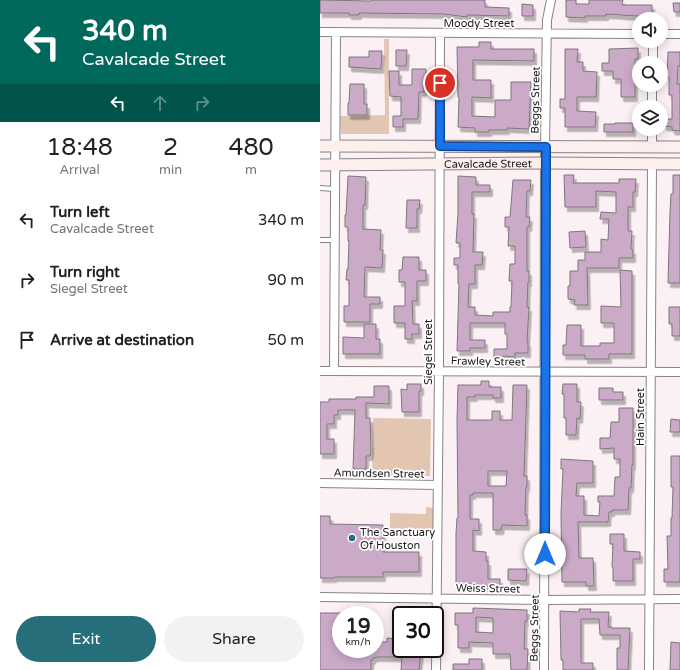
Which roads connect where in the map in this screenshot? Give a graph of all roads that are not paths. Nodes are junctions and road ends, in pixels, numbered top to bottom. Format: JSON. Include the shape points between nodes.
{"nodes":[{"id":1,"x":551,"y":0,"type":"edge"},
{"id":2,"x":320,"y":32,"type":"edge"},
{"id":3,"x":336,"y":32,"type":"junction"},
{"id":4,"x":440,"y":34,"type":"junction"},
{"id":5,"x":547,"y":34,"type":"junction"},
{"id":6,"x":632,"y":34,"type":"edge"},
{"id":7,"x":668,"y":34,"type":"edge"},
{"id":8,"x":680,"y":34,"type":"edge"},
{"id":9,"x":652,"y":136,"type":"edge"},
{"id":10,"x":320,"y":146,"type":"edge"},
{"id":11,"x":440,"y":146,"type":"junction"},
{"id":12,"x":652,"y":146,"type":"junction"},
{"id":13,"x":335,"y":147,"type":"junction"},
{"id":14,"x":546,"y":147,"type":"junction"},
{"id":15,"x":680,"y":147,"type":"edge"},
{"id":16,"x":440,"y":163,"type":"junction"},
{"id":17,"x":546,"y":163,"type":"junction"},
{"id":18,"x":652,"y":164,"type":"junction"},
{"id":19,"x":680,"y":164,"type":"edge"},
{"id":20,"x":320,"y":165,"type":"edge"},
{"id":21,"x":334,"y":165,"type":"junction"},
{"id":22,"x":320,"y":188,"type":"edge"},
{"id":23,"x":334,"y":189,"type":"junction"},
{"id":24,"x":320,"y":240,"type":"edge"},
{"id":25,"x":334,"y":240,"type":"junction"},
{"id":26,"x":334,"y":370,"type":"junction"},
{"id":27,"x":320,"y":371,"type":"edge"},
{"id":28,"x":439,"y":371,"type":"junction"},
{"id":29,"x":546,"y":372,"type":"junction"},
{"id":30,"x":651,"y":372,"type":"junction"},
{"id":31,"x":680,"y":372,"type":"edge"},
{"id":32,"x":320,"y":483,"type":"edge"},
{"id":33,"x":438,"y":485,"type":"junction"},
{"id":34,"x":320,"y":597,"type":"edge"},
{"id":35,"x":437,"y":598,"type":"junction"},
{"id":36,"x":650,"y":599,"type":"junction"},
{"id":37,"x":680,"y":599,"type":"edge"},
{"id":38,"x":545,"y":600,"type":"junction"},
{"id":39,"x":436,"y":670,"type":"edge"},
{"id":40,"x":544,"y":670,"type":"edge"},
{"id":41,"x":649,"y":670,"type":"edge"}],
"edges":[{"from":1,"to":5,"type":"street","name":"Beggs Street"},
{"from":2,"to":3,"type":"street","name":"Moody Street"},
{"from":3,"to":4,"type":"street","name":"Moody Street"},
{"from":3,"to":13,"type":"street"},
{"from":4,"to":5,"type":"street","name":"Moody Street"},
{"from":4,"to":11,"type":"street","name":"Siegel Street"},
{"from":5,"to":6,"type":"street","name":"Moody Street"},
{"from":5,"to":14,"type":"street","name":"Beggs Street"},
{"from":7,"to":8,"type":"street"},
{"from":9,"to":12,"type":"street"},
{"from":10,"to":13,"type":"main road","name":"Cavalcade Street"},
{"from":11,"to":13,"type":"main road","name":"Cavalcade Street"},
{"from":11,"to":14,"type":"main road","name":"Cavalcade Street"},
{"from":11,"to":16,"type":"street","name":"Siegel Street"},
{"from":12,"to":14,"type":"main road","name":"Cavalcade Street"},
{"from":12,"to":15,"type":"main road","name":"Cavalcade Street"},
{"from":13,"to":21,"type":"street"},
{"from":14,"to":17,"type":"street","name":"Beggs Street"},
{"from":16,"to":17,"type":"main road","name":"Cavalcade Street"},
{"from":16,"to":21,"type":"main road","name":"Cavalcade Street"},
{"from":16,"to":28,"type":"street","name":"Siegel Street"},
{"from":17,"to":18,"type":"main road","name":"Cavalcade Street"},
{"from":17,"to":29,"type":"street","name":"Beggs Street"},
{"from":18,"to":19,"type":"main road","name":"Cavalcade Street"},
{"from":18,"to":30,"type":"street","name":"Hain Street"},
{"from":20,"to":21,"type":"main road","name":"Cavalcade Street"},
{"from":21,"to":23,"type":"street"},
{"from":22,"to":23,"type":"lane"},
{"from":23,"to":25,"type":"street"},
{"from":24,"to":25,"type":"lane"},
{"from":25,"to":26,"type":"street"},
{"from":26,"to":27,"type":"street","name":"Frawley Street"},
{"from":26,"to":28,"type":"street","name":"Frawley Street"},
{"from":28,"to":29,"type":"street","name":"Frawley Street"},
{"from":28,"to":33,"type":"street","name":"Siegel Street"},
{"from":29,"to":30,"type":"street","name":"Frawley Street"},
{"from":29,"to":38,"type":"street","name":"Beggs Street"},
{"from":30,"to":31,"type":"street","name":"Frawley Street"},
{"from":30,"to":36,"type":"street","name":"Hain Street"},
{"from":32,"to":33,"type":"street","name":"Amundsen Street"},
{"from":33,"to":35,"type":"street","name":"Siegel Street"},
{"from":34,"to":35,"type":"street","name":"Weiss Street"},
{"from":35,"to":38,"type":"street","name":"Weiss Street"},
{"from":35,"to":39,"type":"street","name":"Siegel Street"},
{"from":36,"to":37,"type":"street","name":"Weiss Street"},
{"from":36,"to":38,"type":"street","name":"Weiss Street"},
{"from":36,"to":41,"type":"street","name":"Hain Street"},
{"from":38,"to":40,"type":"street","name":"Beggs Street"}]}
